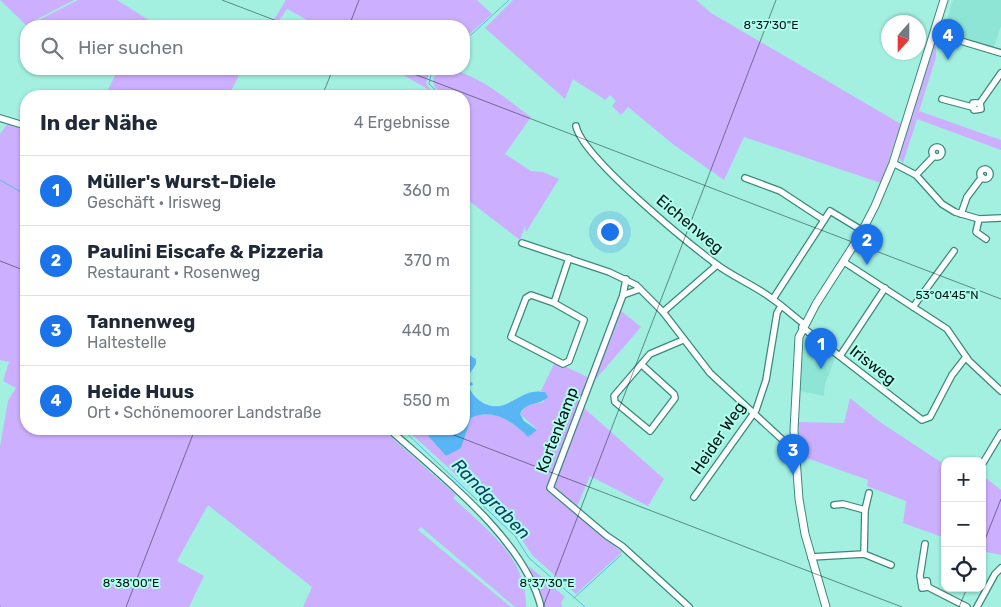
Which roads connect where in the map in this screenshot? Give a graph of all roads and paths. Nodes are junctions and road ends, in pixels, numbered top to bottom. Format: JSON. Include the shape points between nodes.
{"nodes":[{"id":1,"x":944,"y":0,"type":"edge"},
{"id":2,"x":934,"y":33,"type":"junction"},
{"id":3,"x":1001,"y":52,"type":"edge"},
{"id":4,"x":1001,"y":73,"type":"edge"},
{"id":5,"x":942,"y":99,"type":"dead end"},
{"id":6,"x":0,"y":118,"type":"edge"},
{"id":7,"x":20,"y":124,"type":"edge"},
{"id":8,"x":576,"y":126,"type":"dead end"},
{"id":9,"x":934,"y":156,"type":"dead end"},
{"id":10,"x":893,"y":163,"type":"junction"},
{"id":11,"x":916,"y":175,"type":"junction"},
{"id":12,"x":982,"y":177,"type":"dead end"},
{"id":13,"x":745,"y":178,"type":"dead end"},
{"id":14,"x":962,"y":214,"type":"junction"},
{"id":15,"x":1001,"y":218,"type":"edge"},
{"id":16,"x":979,"y":219,"type":"junction"},
{"id":17,"x":824,"y":220,"type":"junction"},
{"id":18,"x":863,"y":231,"type":"junction"},
{"id":19,"x":986,"y":239,"type":"dead end"},
{"id":20,"x":522,"y":242,"type":"dead end"},
{"id":21,"x":954,"y":251,"type":"dead end"},
{"id":22,"x":569,"y":258,"type":"junction"},
{"id":23,"x":844,"y":262,"type":"junction"},
{"id":24,"x":717,"y":265,"type":"junction"},
{"id":25,"x":626,"y":279,"type":"junction"},
{"id":26,"x":884,"y":288,"type":"junction"},
{"id":27,"x":640,"y":289,"type":"junction"},
{"id":28,"x":623,"y":295,"type":"junction"},
{"id":29,"x":773,"y":299,"type":"junction"},
{"id":30,"x":554,"y":303,"type":"junction"},
{"id":31,"x":781,"y":306,"type":"junction"},
{"id":32,"x":913,"y":307,"type":"junction"},
{"id":33,"x":663,"y":312,"type":"junction"},
{"id":34,"x":803,"y":326,"type":"junction"},
{"id":35,"x":683,"y":340,"type":"junction"},
{"id":36,"x":840,"y":356,"type":"junction"},
{"id":37,"x":966,"y":357,"type":"junction"},
{"id":38,"x":642,"y":365,"type":"junction"},
{"id":39,"x":1001,"y":391,"type":"edge"},
{"id":40,"x":754,"y":413,"type":"junction"},
{"id":41,"x":1001,"y":433,"type":"edge"},
{"id":42,"x":396,"y":435,"type":"edge"},
{"id":43,"x":794,"y":446,"type":"junction"},
{"id":44,"x":986,"y":458,"type":"edge"},
{"id":45,"x":869,"y":493,"type":"dead end"},
{"id":46,"x":694,"y":497,"type":"dead end"},
{"id":47,"x":834,"y":505,"type":"dead end"},
{"id":48,"x":865,"y":510,"type":"junction"},
{"id":49,"x":925,"y":544,"type":"dead end"},
{"id":50,"x":864,"y":554,"type":"junction"},
{"id":51,"x":811,"y":557,"type":"junction"},
{"id":52,"x":891,"y":565,"type":"dead end"},
{"id":53,"x":1001,"y":568,"type":"edge"},
{"id":54,"x":541,"y":607,"type":"edge"},
{"id":55,"x":688,"y":607,"type":"edge"},
{"id":56,"x":826,"y":607,"type":"edge"},
{"id":57,"x":967,"y":607,"type":"edge"},
{"id":58,"x":977,"y":607,"type":"edge"}],
"edges":[{"from":1,"to":2,"type":"street"},
{"from":2,"to":3,"type":"street"},
{"from":2,"to":10,"type":"street"},
{"from":4,"to":5,"type":"street","via":[[980,103],[974,102],[972,107]]},
{"from":6,"to":7,"type":"street"},
{"from":8,"to":24,"type":"street","name":"Eichenweg","via":[[592,152],[619,183]]},
{"from":9,"to":11,"type":"street"},
{"from":10,"to":11,"type":"street"},
{"from":10,"to":18,"type":"street"},
{"from":11,"to":14,"type":"street","via":[[942,204]]},
{"from":12,"to":14,"type":"street","via":[[967,197]]},
{"from":13,"to":17,"type":"street","via":[[780,191]]},
{"from":14,"to":16,"type":"street"},
{"from":15,"to":16,"type":"street"},
{"from":16,"to":19,"type":"street","via":[[976,232]]},
{"from":17,"to":18,"type":"street","via":[[830,210]]},
{"from":17,"to":29,"type":"street"},
{"from":18,"to":23,"type":"street"},
{"from":20,"to":22,"type":"street"},
{"from":21,"to":32,"type":"street"},
{"from":22,"to":25,"type":"street"},
{"from":22,"to":30,"type":"street"},
{"from":23,"to":26,"type":"street"},
{"from":23,"to":34,"type":"street"},
{"from":24,"to":29,"type":"street","name":"Eichenweg"},
{"from":24,"to":33,"type":"street"},
{"from":25,"to":27,"type":"street"},
{"from":25,"to":28,"type":"street","name":"Kortenkamp"},
{"from":26,"to":32,"type":"street"},
{"from":26,"to":36,"type":"street"},
{"from":27,"to":28,"type":"street"},
{"from":27,"to":33,"type":"street"},
{"from":28,"to":55,"type":"street","name":"Kortenkamp","via":[[550,488],[622,546]]},
{"from":29,"to":31,"type":"street","name":"Eichenweg"},
{"from":30,"to":30,"type":"street","via":[[584,320],[569,361],[563,364],[511,337],[526,298],[532,295]]},
{"from":31,"to":34,"type":"street","name":"Eichenweg"},
{"from":31,"to":40,"type":"street","name":"Heider Weg","via":[[776,314],[766,380]]},
{"from":32,"to":37,"type":"street","via":[[951,333]]},
{"from":33,"to":35,"type":"street"},
{"from":34,"to":36,"type":"street","name":"Irisweg"},
{"from":34,"to":43,"type":"street","via":[[797,346]]},
{"from":35,"to":38,"type":"street","via":[[650,354]]},
{"from":35,"to":40,"type":"street","via":[[710,373]]},
{"from":36,"to":37,"type":"street","name":"Irisweg","via":[[920,418],[928,418]]},
{"from":37,"to":39,"type":"street"},
{"from":38,"to":38,"type":"street","via":[[675,398],[650,431],[613,398]]},
{"from":40,"to":43,"type":"street","via":[[786,443]]},
{"from":40,"to":46,"type":"street","name":"Heider Weg"},
{"from":41,"to":44,"type":"street"},
{"from":42,"to":54,"type":"street","via":[[509,544],[532,582]]},
{"from":43,"to":51,"type":"street","via":[[801,518]]},
{"from":45,"to":48,"type":"street"},
{"from":47,"to":48,"type":"street"},
{"from":48,"to":50,"type":"street"},
{"from":49,"to":57,"type":"street","via":[[921,587],[928,587]]},
{"from":50,"to":51,"type":"street"},
{"from":50,"to":52,"type":"street"},
{"from":51,"to":56,"type":"street"},
{"from":53,"to":58,"type":"street"}]}
